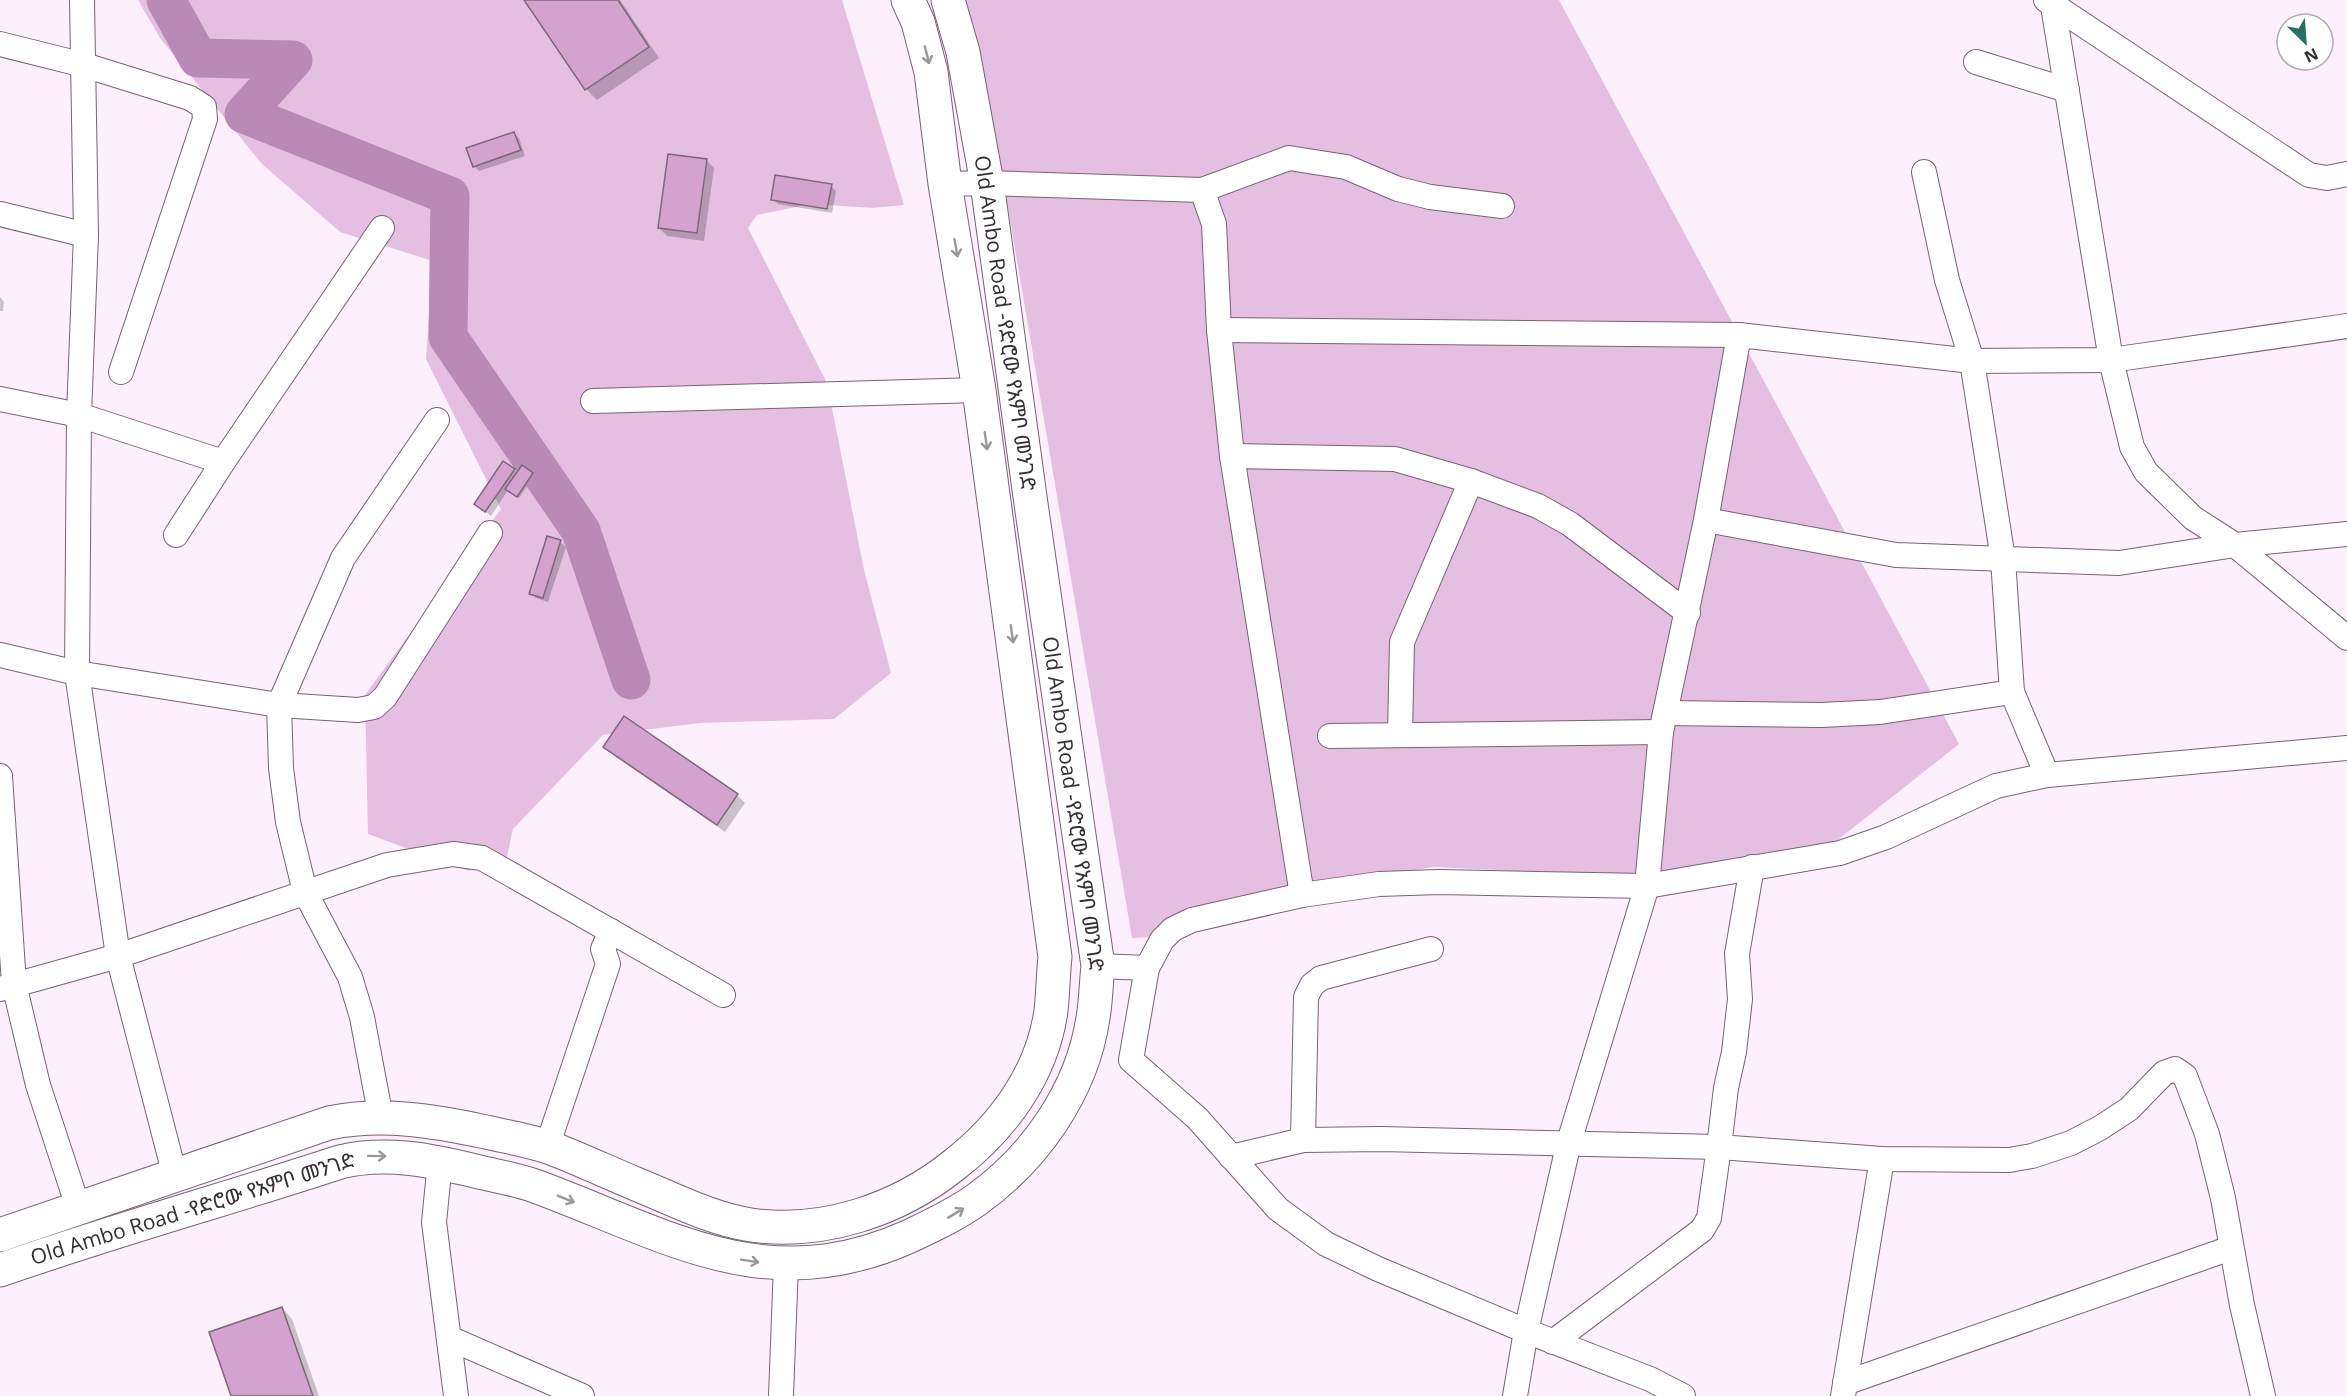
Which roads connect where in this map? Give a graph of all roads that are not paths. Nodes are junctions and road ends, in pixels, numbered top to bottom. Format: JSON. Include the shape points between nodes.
{"nodes":[{"id":1,"x":82,"y":0,"type":"edge"},
{"id":2,"x":909,"y":0,"type":"edge"},
{"id":3,"x":948,"y":0,"type":"edge"},
{"id":4,"x":2051,"y":2,"type":"edge"},
{"id":5,"x":0,"y":44,"type":"edge"},
{"id":6,"x":1976,"y":62,"type":"dead end"},
{"id":7,"x":84,"y":65,"type":"junction"},
{"id":8,"x":2067,"y":90,"type":"junction"},
{"id":9,"x":1924,"y":171,"type":"dead end"},
{"id":10,"x":2347,"y":174,"type":"edge"},
{"id":11,"x":987,"y":183,"type":"junction"},
{"id":12,"x":945,"y":184,"type":"junction"},
{"id":13,"x":1202,"y":190,"type":"junction"},
{"id":14,"x":1502,"y":206,"type":"dead end"},
{"id":15,"x":0,"y":214,"type":"edge"},
{"id":16,"x":382,"y":228,"type":"dead end"},
{"id":17,"x":86,"y":235,"type":"junction"},
{"id":18,"x":2347,"y":326,"type":"edge"},
{"id":19,"x":1219,"y":330,"type":"junction"},
{"id":20,"x":1739,"y":335,"type":"junction"},
{"id":21,"x":2111,"y":360,"type":"junction"},
{"id":22,"x":1972,"y":361,"type":"junction"},
{"id":23,"x":122,"y":372,"type":"dead end"},
{"id":24,"x":980,"y":390,"type":"junction"},
{"id":25,"x":0,"y":399,"type":"edge"},
{"id":26,"x":593,"y":401,"type":"dead end"},
{"id":27,"x":79,"y":415,"type":"junction"},
{"id":28,"x":437,"y":420,"type":"dead end"},
{"id":29,"x":1232,"y":456,"type":"junction"},
{"id":30,"x":223,"y":462,"type":"junction"},
{"id":31,"x":1471,"y":481,"type":"junction"},
{"id":32,"x":1706,"y":520,"type":"junction"},
{"id":33,"x":490,"y":533,"type":"dead end"},
{"id":34,"x":2347,"y":534,"type":"edge"},
{"id":35,"x":176,"y":535,"type":"dead end"},
{"id":36,"x":2235,"y":545,"type":"junction"},
{"id":37,"x":2003,"y":559,"type":"junction"},
{"id":38,"x":1688,"y":613,"type":"junction"},
{"id":39,"x":2347,"y":638,"type":"edge"},
{"id":40,"x":0,"y":655,"type":"edge"},
{"id":41,"x":77,"y":672,"type":"junction"},
{"id":42,"x":2012,"y":692,"type":"junction"},
{"id":43,"x":279,"y":705,"type":"junction"},
{"id":44,"x":1664,"y":722,"type":"junction"},
{"id":45,"x":1400,"y":734,"type":"junction"},
{"id":46,"x":1330,"y":736,"type":"dead end"},
{"id":47,"x":2347,"y":748,"type":"edge"},
{"id":48,"x":2047,"y":775,"type":"junction"},
{"id":49,"x":0,"y":776,"type":"edge"},
{"id":50,"x":1752,"y":867,"type":"junction"},
{"id":51,"x":1647,"y":886,"type":"junction"},
{"id":52,"x":305,"y":892,"type":"junction"},
{"id":53,"x":1302,"y":895,"type":"junction"},
{"id":54,"x":611,"y":931,"type":"junction"},
{"id":55,"x":1431,"y":948,"type":"dead end"},
{"id":56,"x":118,"y":956,"type":"junction"},
{"id":57,"x":1098,"y":966,"type":"junction"},
{"id":58,"x":1147,"y":968,"type":"junction"},
{"id":59,"x":7,"y":986,"type":"edge"},
{"id":60,"x":723,"y":994,"type":"dead end"},
{"id":61,"x":381,"y":1118,"type":"junction"},
{"id":62,"x":1302,"y":1140,"type":"junction"},
{"id":63,"x":1569,"y":1142,"type":"junction"},
{"id":64,"x":547,"y":1147,"type":"junction"},
{"id":65,"x":1719,"y":1147,"type":"junction"},
{"id":66,"x":1231,"y":1157,"type":"junction"},
{"id":67,"x":1882,"y":1159,"type":"junction"},
{"id":68,"x":440,"y":1162,"type":"junction"},
{"id":69,"x":175,"y":1176,"type":"junction"},
{"id":70,"x":903,"y":1197,"type":"junction"},
{"id":71,"x":79,"y":1210,"type":"junction"},
{"id":72,"x":922,"y":1230,"type":"junction"},
{"id":73,"x":0,"y":1235,"type":"edge"},
{"id":74,"x":2231,"y":1248,"type":"junction"},
{"id":75,"x":786,"y":1264,"type":"junction"},
{"id":76,"x":0,"y":1270,"type":"edge"},
{"id":77,"x":1526,"y":1331,"type":"junction"},
{"id":78,"x":449,"y":1338,"type":"junction"},
{"id":79,"x":1553,"y":1342,"type":"junction"},
{"id":80,"x":1844,"y":1390,"type":"edge"},
{"id":81,"x":456,"y":1396,"type":"edge"},
{"id":82,"x":582,"y":1396,"type":"edge"},
{"id":83,"x":781,"y":1396,"type":"edge"},
{"id":84,"x":1515,"y":1396,"type":"edge"},
{"id":85,"x":1683,"y":1396,"type":"edge"},
{"id":86,"x":2263,"y":1396,"type":"edge"}],
"edges":[{"from":1,"to":7,"type":"street"},
{"from":2,"to":12,"type":"main road","name":"Old Ambo Road -የድሮው የአምቦ መንገድ","one_way":true,"via":[[931,72]]},
{"from":3,"to":11,"type":"main road","name":"Old Ambo Road -የድሮው የአምቦ መንገድ","via":[[963,52]]},
{"from":4,"to":8,"type":"street"},
{"from":4,"to":10,"type":"street","via":[[2309,175],[2326,178]]},
{"from":5,"to":7,"type":"street"},
{"from":6,"to":8,"type":"street"},
{"from":7,"to":17,"type":"street"},
{"from":7,"to":23,"type":"street","via":[[190,98],[204,107],[205,119]]},
{"from":8,"to":21,"type":"street"},
{"from":9,"to":22,"type":"street","via":[[1947,280]]},
{"from":11,"to":12,"type":"street"},
{"from":11,"to":13,"type":"street"},
{"from":11,"to":57,"type":"main road","name":"Old Ambo Road -የድሮው የአምቦ መንገድ"},
{"from":12,"to":24,"type":"main road","name":"Old Ambo Road -የድሮው የአምቦ መንገድ","one_way":true},
{"from":13,"to":14,"type":"street","via":[[1289,158],[1346,168],[1430,197]]},
{"from":13,"to":19,"type":"street","via":[[1214,224]]},
{"from":15,"to":17,"type":"street"},
{"from":16,"to":30,"type":"street"},
{"from":17,"to":27,"type":"street"},
{"from":18,"to":21,"type":"street"},
{"from":19,"to":20,"type":"street"},
{"from":19,"to":29,"type":"street"},
{"from":20,"to":22,"type":"street"},
{"from":20,"to":32,"type":"street"},
{"from":21,"to":22,"type":"street"},
{"from":21,"to":36,"type":"street","via":[[2132,447],[2146,472],[2193,518]]},
{"from":22,"to":37,"type":"street"},
{"from":24,"to":26,"type":"street"},
{"from":24,"to":70,"type":"main road","name":"Old Ambo Road -የድሮው የአምቦ መንገድ","one_way":true,"via":[[1055,957],[1050,1013],[1037,1060],[999,1124],[978,1147],[934,1181]]},
{"from":25,"to":27,"type":"street"},
{"from":27,"to":30,"type":"street"},
{"from":27,"to":41,"type":"street"},
{"from":28,"to":43,"type":"street","via":[[343,558]]},
{"from":29,"to":31,"type":"street","via":[[1395,459]]},
{"from":29,"to":53,"type":"street"},
{"from":30,"to":35,"type":"street"},
{"from":31,"to":38,"type":"street","via":[[1538,506],[1570,524]]},
{"from":31,"to":45,"type":"street","via":[[1402,642]]},
{"from":32,"to":37,"type":"street","via":[[1896,555]]},
{"from":32,"to":38,"type":"street"},
{"from":33,"to":43,"type":"street","via":[[385,697],[374,706],[358,710]]},
{"from":34,"to":36,"type":"street"},
{"from":36,"to":37,"type":"street","via":[[2119,563]]},
{"from":36,"to":39,"type":"street"},
{"from":37,"to":42,"type":"street"},
{"from":38,"to":44,"type":"street"},
{"from":40,"to":41,"type":"street"},
{"from":41,"to":43,"type":"street"},
{"from":41,"to":56,"type":"street"},
{"from":42,"to":44,"type":"street","via":[[1880,712]]},
{"from":42,"to":48,"type":"street"},
{"from":43,"to":52,"type":"street","via":[[288,822]]},
{"from":44,"to":45,"type":"street"},
{"from":44,"to":51,"type":"street"},
{"from":45,"to":46,"type":"street"},
{"from":47,"to":48,"type":"street"},
{"from":48,"to":50,"type":"street","via":[[1996,786],[1886,837],[1840,853]]},
{"from":49,"to":59,"type":"street"},
{"from":50,"to":51,"type":"street"},
{"from":50,"to":65,"type":"street","via":[[1737,954],[1740,999]]},
{"from":51,"to":53,"type":"street","via":[[1439,882],[1379,884]]},
{"from":51,"to":63,"type":"street"},
{"from":52,"to":54,"type":"street","via":[[387,866],[453,854],[482,858]]},
{"from":52,"to":56,"type":"street"},
{"from":52,"to":61,"type":"street","via":[[350,976]]},
{"from":53,"to":58,"type":"street","via":[[1192,920],[1173,929],[1162,940]]},
{"from":54,"to":60,"type":"street"},
{"from":54,"to":64,"type":"street","via":[[603,949],[608,964]]},
{"from":55,"to":62,"type":"street","via":[[1321,978],[1311,985],[1306,997]]},
{"from":56,"to":59,"type":"street"},
{"from":56,"to":69,"type":"street"},
{"from":57,"to":58,"type":"street"},
{"from":72,"to":57,"type":"main road","name":"Old Ambo Road -የድሮው የአምቦ መንገድ","one_way":true,"via":[[955,1215],[996,1186],[1047,1130],[1083,1058],[1093,1019]]},
{"from":58,"to":66,"type":"street","via":[[1131,1060],[1197,1118]]},
{"from":59,"to":71,"type":"street"},
{"from":61,"to":64,"type":"main road","name":"Old Ambo Road -የድሮው የአምቦ መንገድ","via":[[434,1121]]},
{"from":61,"to":69,"type":"main road","name":"Old Ambo Road -የድሮው የአምቦ መንገድ","via":[[329,1123]]},
{"from":62,"to":63,"type":"street"},
{"from":62,"to":66,"type":"street"},
{"from":63,"to":65,"type":"street"},
{"from":63,"to":77,"type":"street"},
{"from":64,"to":70,"type":"main road","name":"Old Ambo Road -የድሮው የአምቦ መንገድ","via":[[712,1215],[751,1225],[829,1224],[866,1214]]},
{"from":65,"to":67,"type":"street"},
{"from":65,"to":79,"type":"street","via":[[1709,1218],[1702,1230]]},
{"from":66,"to":77,"type":"street","via":[[1278,1209],[1326,1244]]},
{"from":67,"to":74,"type":"street","via":[[2009,1160],[2032,1156],[2100,1128],[2129,1109],[2164,1073],[2175,1069],[2185,1076],[2207,1134]]},
{"from":67,"to":80,"type":"street"},
{"from":68,"to":75,"type":"main road","name":"Old Ambo Road -የድሮው የአምቦ መንገድ","one_way":true,"via":[[532,1185],[665,1238],[719,1254]]},
{"from":76,"to":68,"type":"main road","name":"Old Ambo Road -የድሮው የአምቦ መንገድ","one_way":true,"via":[[351,1159],[377,1155]]},
{"from":68,"to":78,"type":"street","via":[[434,1222]]},
{"from":69,"to":71,"type":"main road","name":"Old Ambo Road -የድሮው የአምቦ መንገድ"},
{"from":70,"to":72,"type":"main road"},
{"from":71,"to":73,"type":"main road","name":"Old Ambo Road -የድሮው የአምቦ መንገድ"},
{"from":72,"to":75,"type":"main road","name":"Old Ambo Road -የድሮው የአምቦ መንገድ","via":[[882,1249],[845,1259]]},
{"from":74,"to":80,"type":"street"},
{"from":74,"to":86,"type":"street"},
{"from":75,"to":83,"type":"street"},
{"from":77,"to":79,"type":"street"},
{"from":77,"to":84,"type":"street"},
{"from":78,"to":81,"type":"street"},
{"from":78,"to":82,"type":"street"},
{"from":79,"to":85,"type":"street","via":[[1650,1379]]}]}
